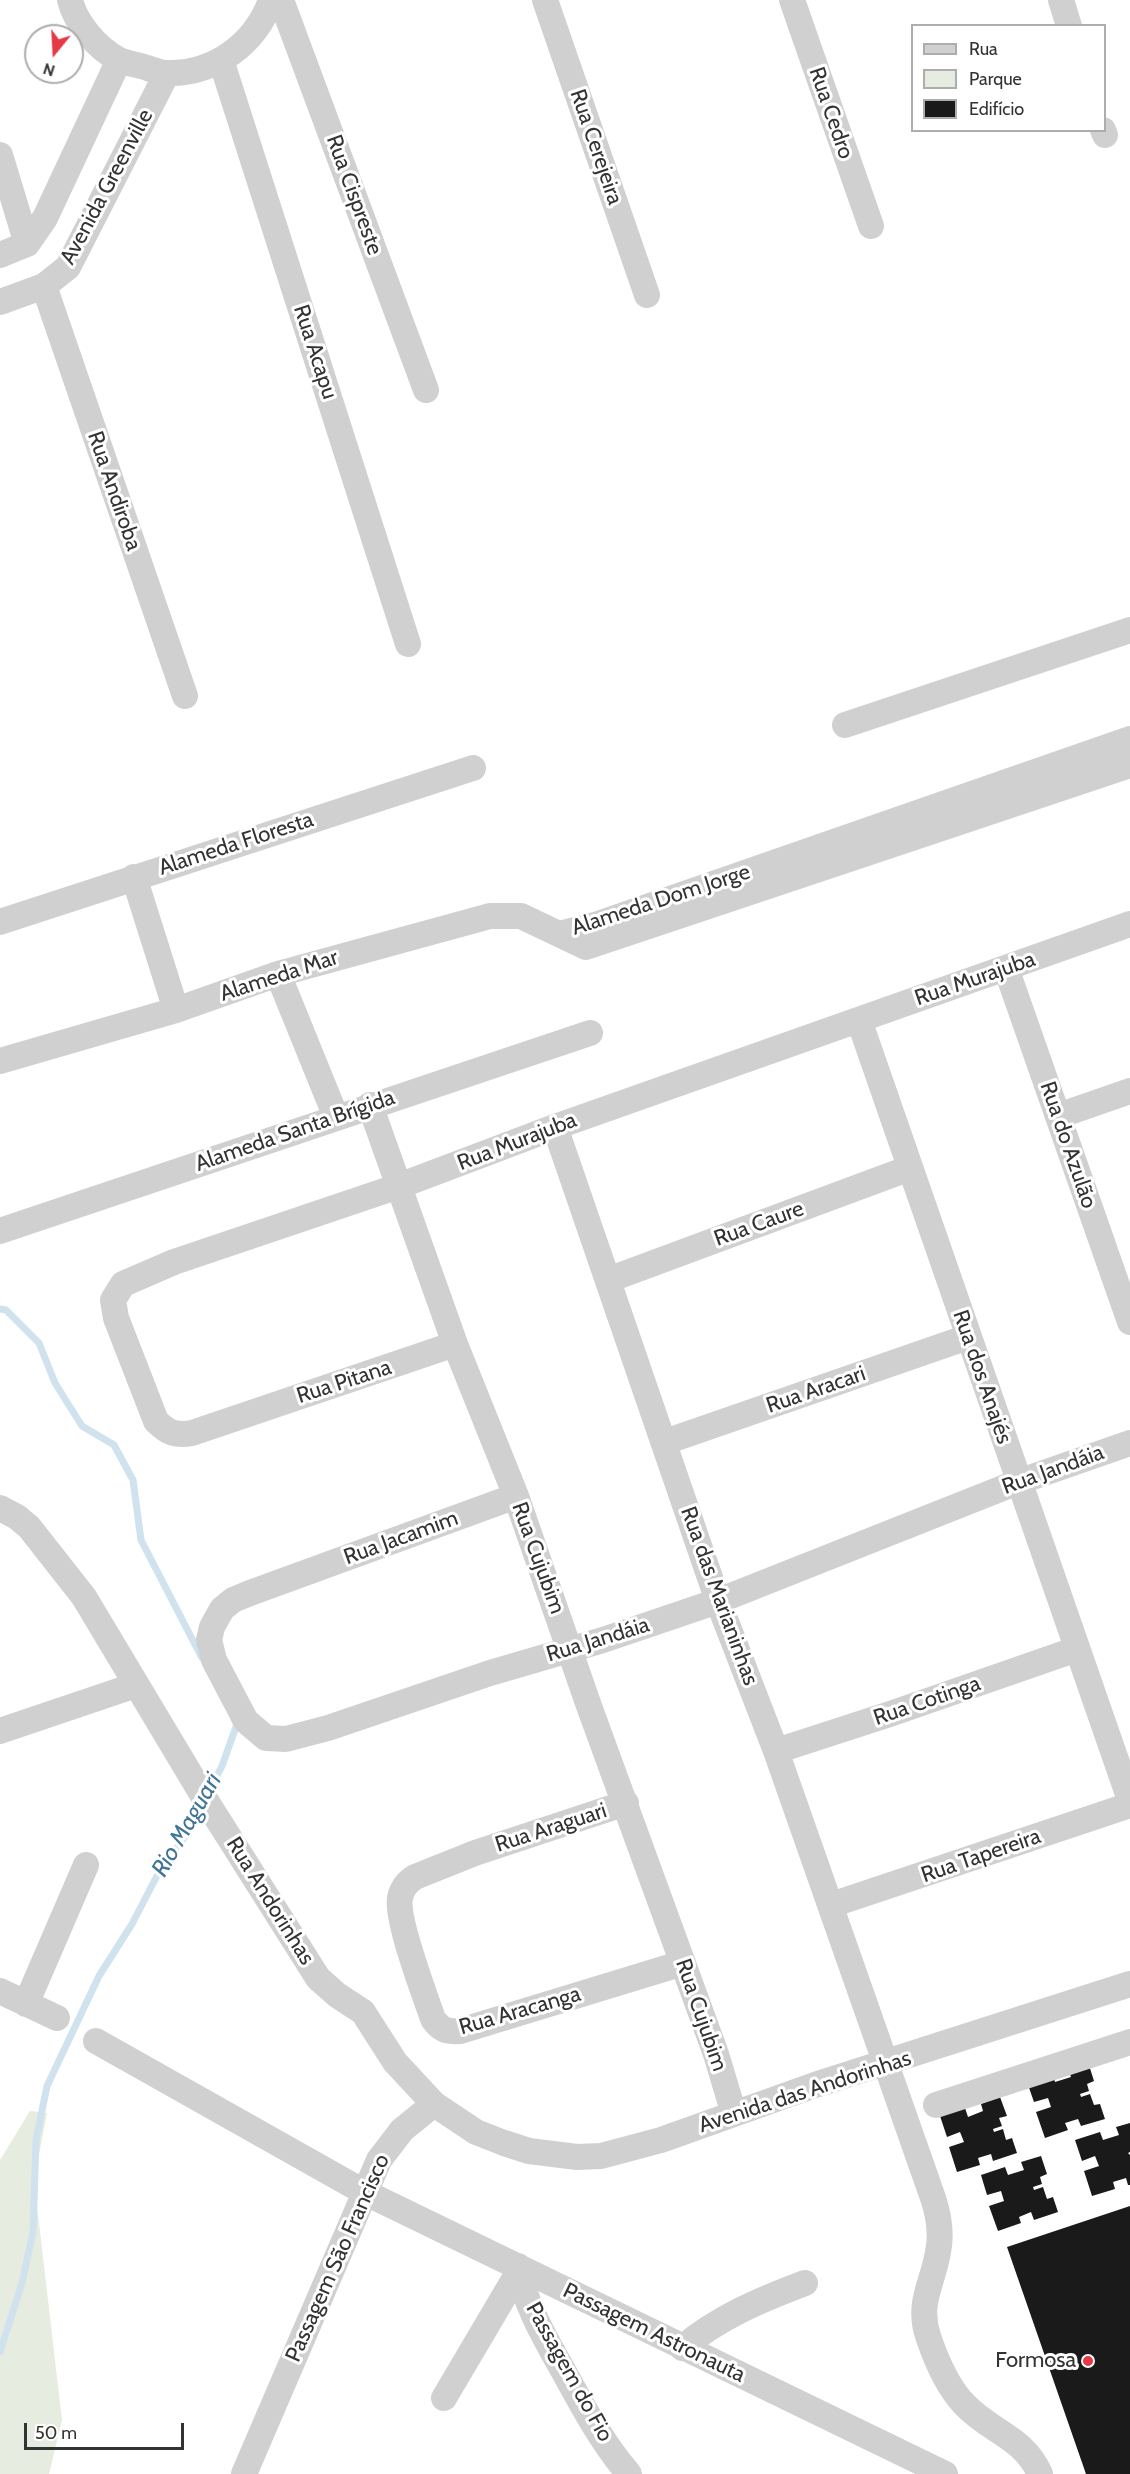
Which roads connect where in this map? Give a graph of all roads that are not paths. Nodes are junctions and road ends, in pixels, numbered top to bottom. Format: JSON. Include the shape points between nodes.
{"nodes":[{"id":1,"x":70,"y":0,"type":"edge"},
{"id":2,"x":271,"y":0,"type":"edge"},
{"id":3,"x":281,"y":0,"type":"edge"},
{"id":4,"x":545,"y":0,"type":"edge"},
{"id":5,"x":792,"y":0,"type":"edge"},
{"id":6,"x":1060,"y":0,"type":"edge"},
{"id":7,"x":1068,"y":24,"type":"edge"},
{"id":8,"x":119,"y":60,"type":"junction"},
{"id":9,"x":221,"y":60,"type":"junction"},
{"id":10,"x":166,"y":73,"type":"junction"},
{"id":11,"x":0,"y":155,"type":"edge"},
{"id":12,"x":871,"y":226,"type":"dead end"},
{"id":13,"x":27,"y":244,"type":"junction"},
{"id":14,"x":0,"y":255,"type":"edge"},
{"id":15,"x":44,"y":286,"type":"junction"},
{"id":16,"x":647,"y":295,"type":"dead end"},
{"id":17,"x":0,"y":302,"type":"edge"},
{"id":18,"x":426,"y":390,"type":"dead end"},
{"id":19,"x":1130,"y":630,"type":"edge"},
{"id":20,"x":408,"y":644,"type":"dead end"},
{"id":21,"x":185,"y":696,"type":"dead end"},
{"id":22,"x":845,"y":725,"type":"dead end"},
{"id":23,"x":1130,"y":739,"type":"edge"},
{"id":24,"x":1130,"y":765,"type":"edge"},
{"id":25,"x":473,"y":768,"type":"dead end"},
{"id":26,"x":134,"y":877,"type":"junction"},
{"id":27,"x":0,"y":922,"type":"edge"},
{"id":28,"x":1130,"y":924,"type":"edge"},
{"id":29,"x":559,"y":934,"type":"junction"},
{"id":30,"x":1006,"y":968,"type":"junction"},
{"id":31,"x":278,"y":974,"type":"junction"},
{"id":32,"x":176,"y":1010,"type":"junction"},
{"id":33,"x":859,"y":1020,"type":"junction"},
{"id":34,"x":590,"y":1033,"type":"dead end"},
{"id":35,"x":0,"y":1061,"type":"edge"},
{"id":36,"x":1130,"y":1091,"type":"edge"},
{"id":37,"x":370,"y":1105,"type":"junction"},
{"id":38,"x":1058,"y":1116,"type":"junction"},
{"id":39,"x":336,"y":1117,"type":"junction"},
{"id":40,"x":555,"y":1127,"type":"junction"},
{"id":41,"x":910,"y":1168,"type":"junction"},
{"id":42,"x":399,"y":1186,"type":"junction"},
{"id":43,"x":0,"y":1231,"type":"edge"},
{"id":44,"x":608,"y":1280,"type":"junction"},
{"id":45,"x":1123,"y":1280,"type":"edge"},
{"id":46,"x":1130,"y":1322,"type":"edge"},
{"id":47,"x":968,"y":1337,"type":"junction"},
{"id":48,"x":455,"y":1344,"type":"junction"},
{"id":49,"x":232,"y":1419,"type":"joint"},
{"id":50,"x":665,"y":1442,"type":"junction"},
{"id":51,"x":1130,"y":1443,"type":"edge"},
{"id":52,"x":1018,"y":1482,"type":"junction"},
{"id":53,"x":516,"y":1496,"type":"junction"},
{"id":54,"x":0,"y":1508,"type":"edge"},
{"id":55,"x":285,"y":1579,"type":"joint"},
{"id":56,"x":718,"y":1601,"type":"junction"},
{"id":57,"x":1077,"y":1649,"type":"junction"},
{"id":58,"x":571,"y":1650,"type":"junction"},
{"id":59,"x":136,"y":1685,"type":"junction"},
{"id":60,"x":0,"y":1731,"type":"edge"},
{"id":61,"x":776,"y":1751,"type":"junction"},
{"id":62,"x":1130,"y":1800,"type":"edge"},
{"id":63,"x":626,"y":1803,"type":"junction"},
{"id":64,"x":1130,"y":1805,"type":"edge"},
{"id":65,"x":475,"y":1853,"type":"joint"},
{"id":66,"x":86,"y":1865,"type":"dead end"},
{"id":67,"x":831,"y":1905,"type":"junction"},
{"id":68,"x":683,"y":1963,"type":"junction"},
{"id":69,"x":1130,"y":1984,"type":"edge"},
{"id":70,"x":0,"y":1991,"type":"edge"},
{"id":71,"x":27,"y":2004,"type":"junction"},
{"id":72,"x":57,"y":2018,"type":"dead end"},
{"id":73,"x":96,"y":2041,"type":"dead end"},
{"id":74,"x":1130,"y":2042,"type":"edge"},
{"id":75,"x":886,"y":2064,"type":"junction"},
{"id":76,"x":434,"y":2104,"type":"junction"},
{"id":77,"x":936,"y":2105,"type":"dead end"},
{"id":78,"x":734,"y":2114,"type":"junction"},
{"id":79,"x":364,"y":2192,"type":"junction"},
{"id":80,"x":519,"y":2269,"type":"junction"},
{"id":81,"x":805,"y":2283,"type":"dead end"},
{"id":82,"x":682,"y":2348,"type":"junction"},
{"id":83,"x":444,"y":2398,"type":"dead end"},
{"id":84,"x":243,"y":2474,"type":"edge"},
{"id":85,"x":629,"y":2474,"type":"edge"},
{"id":86,"x":945,"y":2474,"type":"edge"},
{"id":87,"x":1040,"y":2474,"type":"edge"}],
"edges":[{"from":1,"to":8,"type":"street","via":[[92,39]]},
{"from":2,"to":9,"type":"street","via":[[247,41]]},
{"from":3,"to":18,"type":"street","name":"Rua Cispreste"},
{"from":4,"to":16,"type":"street","name":"Rua Cerejeira"},
{"from":5,"to":12,"type":"street","name":"Rua Cedro"},
{"from":6,"to":7,"type":"street"},
{"from":8,"to":10,"type":"street"},
{"from":8,"to":13,"type":"street","name":"Avenida Greenville","via":[[45,218]]},
{"from":9,"to":10,"type":"street","via":[[195,70]]},
{"from":9,"to":20,"type":"street","name":"Rua Acapu"},
{"from":10,"to":15,"type":"street","name":"Avenida Greenville","via":[[68,267]]},
{"from":11,"to":13,"type":"street"},
{"from":13,"to":14,"type":"street","name":"Avenida Greenville"},
{"from":15,"to":17,"type":"street","name":"Avenida Greenville"},
{"from":15,"to":21,"type":"street","name":"Rua Andiroba"},
{"from":19,"to":22,"type":"street"},
{"from":23,"to":29,"type":"street","name":"Alameda Dom Jorge","via":[[598,924]]},
{"from":24,"to":29,"type":"street","name":"Alameda Dom Jorge","via":[[586,947]]},
{"from":25,"to":26,"type":"street","name":"Alameda Floresta"},
{"from":26,"to":27,"type":"street","name":"Alameda Floresta"},
{"from":26,"to":32,"type":"street"},
{"from":28,"to":30,"type":"street","name":"Rua Murajuba"},
{"from":29,"to":31,"type":"street","name":"Alameda Mar","via":[[521,916],[490,916]]},
{"from":30,"to":33,"type":"street","name":"Rua Murajuba"},
{"from":30,"to":38,"type":"street","name":"Rua do Azulão"},
{"from":31,"to":32,"type":"street","name":"Alameda Mar"},
{"from":31,"to":39,"type":"street"},
{"from":32,"to":35,"type":"street","name":"Alameda Mar"},
{"from":33,"to":40,"type":"street","name":"Rua Murajuba"},
{"from":33,"to":41,"type":"street","name":"Rua dos Anajés"},
{"from":34,"to":37,"type":"street","name":"Alameda Santa Brígida"},
{"from":36,"to":38,"type":"street"},
{"from":37,"to":39,"type":"street","name":"Alameda Santa Brígida"},
{"from":37,"to":42,"type":"street","name":"Rua Cujubim"},
{"from":38,"to":45,"type":"street","name":"Rua do Azulão"},
{"from":39,"to":43,"type":"street","name":"Alameda Santa Brígida"},
{"from":40,"to":42,"type":"street","name":"Rua Murajuba"},
{"from":40,"to":44,"type":"street","name":"Rua das Marianinhas"},
{"from":41,"to":44,"type":"street","name":"Rua Caure"},
{"from":41,"to":47,"type":"street","name":"Rua dos Anajés"},
{"from":42,"to":48,"type":"street","name":"Rua Cujubim"},
{"from":42,"to":49,"type":"street","name":"Rua Murajuba","via":[[174,1262],[123,1284],[116,1291],[113,1308],[156,1421],[166,1430],[182,1435]]},
{"from":44,"to":50,"type":"street","name":"Rua das Marianinhas"},
{"from":45,"to":46,"type":"street","name":"Rua do Azulão"},
{"from":47,"to":50,"type":"street","name":"Rua Aracari"},
{"from":47,"to":52,"type":"street","name":"Rua dos Anajés"},
{"from":48,"to":49,"type":"street","name":"Rua Pitana"},
{"from":48,"to":53,"type":"street","name":"Rua Cujubim"},
{"from":50,"to":56,"type":"street","name":"Rua das Marianinhas"},
{"from":51,"to":52,"type":"street","name":"Rua Jandáia"},
{"from":52,"to":56,"type":"street","name":"Rua Jandáia"},
{"from":52,"to":57,"type":"street","name":"Rua dos Anajés"},
{"from":53,"to":55,"type":"street","name":"Rua Jacamim"},
{"from":53,"to":58,"type":"street","name":"Rua Cujubim"},
{"from":54,"to":59,"type":"street","name":"Rua Andorinhas","via":[[17,1517],[52,1554],[84,1597]]},
{"from":55,"to":58,"type":"street","name":"Rua Jandáia","via":[[228,1604],[215,1620],[209,1640],[214,1660],[246,1721],[266,1738],[306,1735]]},
{"from":56,"to":58,"type":"street","name":"Rua Jandáia"},
{"from":56,"to":61,"type":"street","name":"Rua das Marianinhas"},
{"from":57,"to":61,"type":"street","name":"Rua Cotinga"},
{"from":57,"to":62,"type":"street","name":"Rua dos Anajés"},
{"from":58,"to":63,"type":"street","name":"Rua Cujubim"},
{"from":59,"to":60,"type":"street"},
{"from":59,"to":76,"type":"street","name":"Rua Andorinhas","via":[[313,1971],[337,1995],[363,2012],[395,2062]]},
{"from":61,"to":67,"type":"street","name":"Rua das Marianinhas"},
{"from":63,"to":65,"type":"street","name":"Rua Araguari"},
{"from":63,"to":68,"type":"street","name":"Rua Cujubim"},
{"from":64,"to":67,"type":"street","name":"Rua Tapereira"},
{"from":65,"to":68,"type":"street","name":"Rua Aracanga","via":[[407,1882],[399,1902],[411,1953],[440,2029],[477,2027]]},
{"from":66,"to":71,"type":"street"},
{"from":67,"to":75,"type":"street","name":"Rua das Marianinhas"},
{"from":68,"to":78,"type":"street","name":"Rua Cujubim"},
{"from":69,"to":75,"type":"street","name":"Avenida das Andorinhas"},
{"from":70,"to":71,"type":"street"},
{"from":71,"to":72,"type":"street"},
{"from":73,"to":79,"type":"street","name":"Passagem Astronauta"},
{"from":74,"to":77,"type":"street"},
{"from":75,"to":78,"type":"street","name":"Avenida das Andorinhas"},
{"from":75,"to":87,"type":"street","name":"Rua das Marianinhas","via":[[939,2218],[939,2251],[923,2305],[929,2338],[950,2386],[965,2405],[1020,2445],[1035,2461]]},
{"from":76,"to":78,"type":"street","name":"Avenida das Andorinhas","via":[[476,2132],[529,2151],[577,2157],[601,2156],[661,2140]]},
{"from":76,"to":79,"type":"street","name":"Passagem São Francisco","via":[[389,2144]]},
{"from":79,"to":80,"type":"street","name":"Passagem Astronauta"},
{"from":79,"to":84,"type":"street","name":"Passagem São Francisco"},
{"from":80,"to":82,"type":"street","name":"Passagem Astronauta"},
{"from":80,"to":83,"type":"street"},
{"from":80,"to":85,"type":"street","name":"Passagem do Fio","via":[[529,2305],[547,2340],[587,2413]]},
{"from":81,"to":82,"type":"street","via":[[732,2313]]},
{"from":82,"to":86,"type":"street","name":"Passagem Astronauta"}]}
